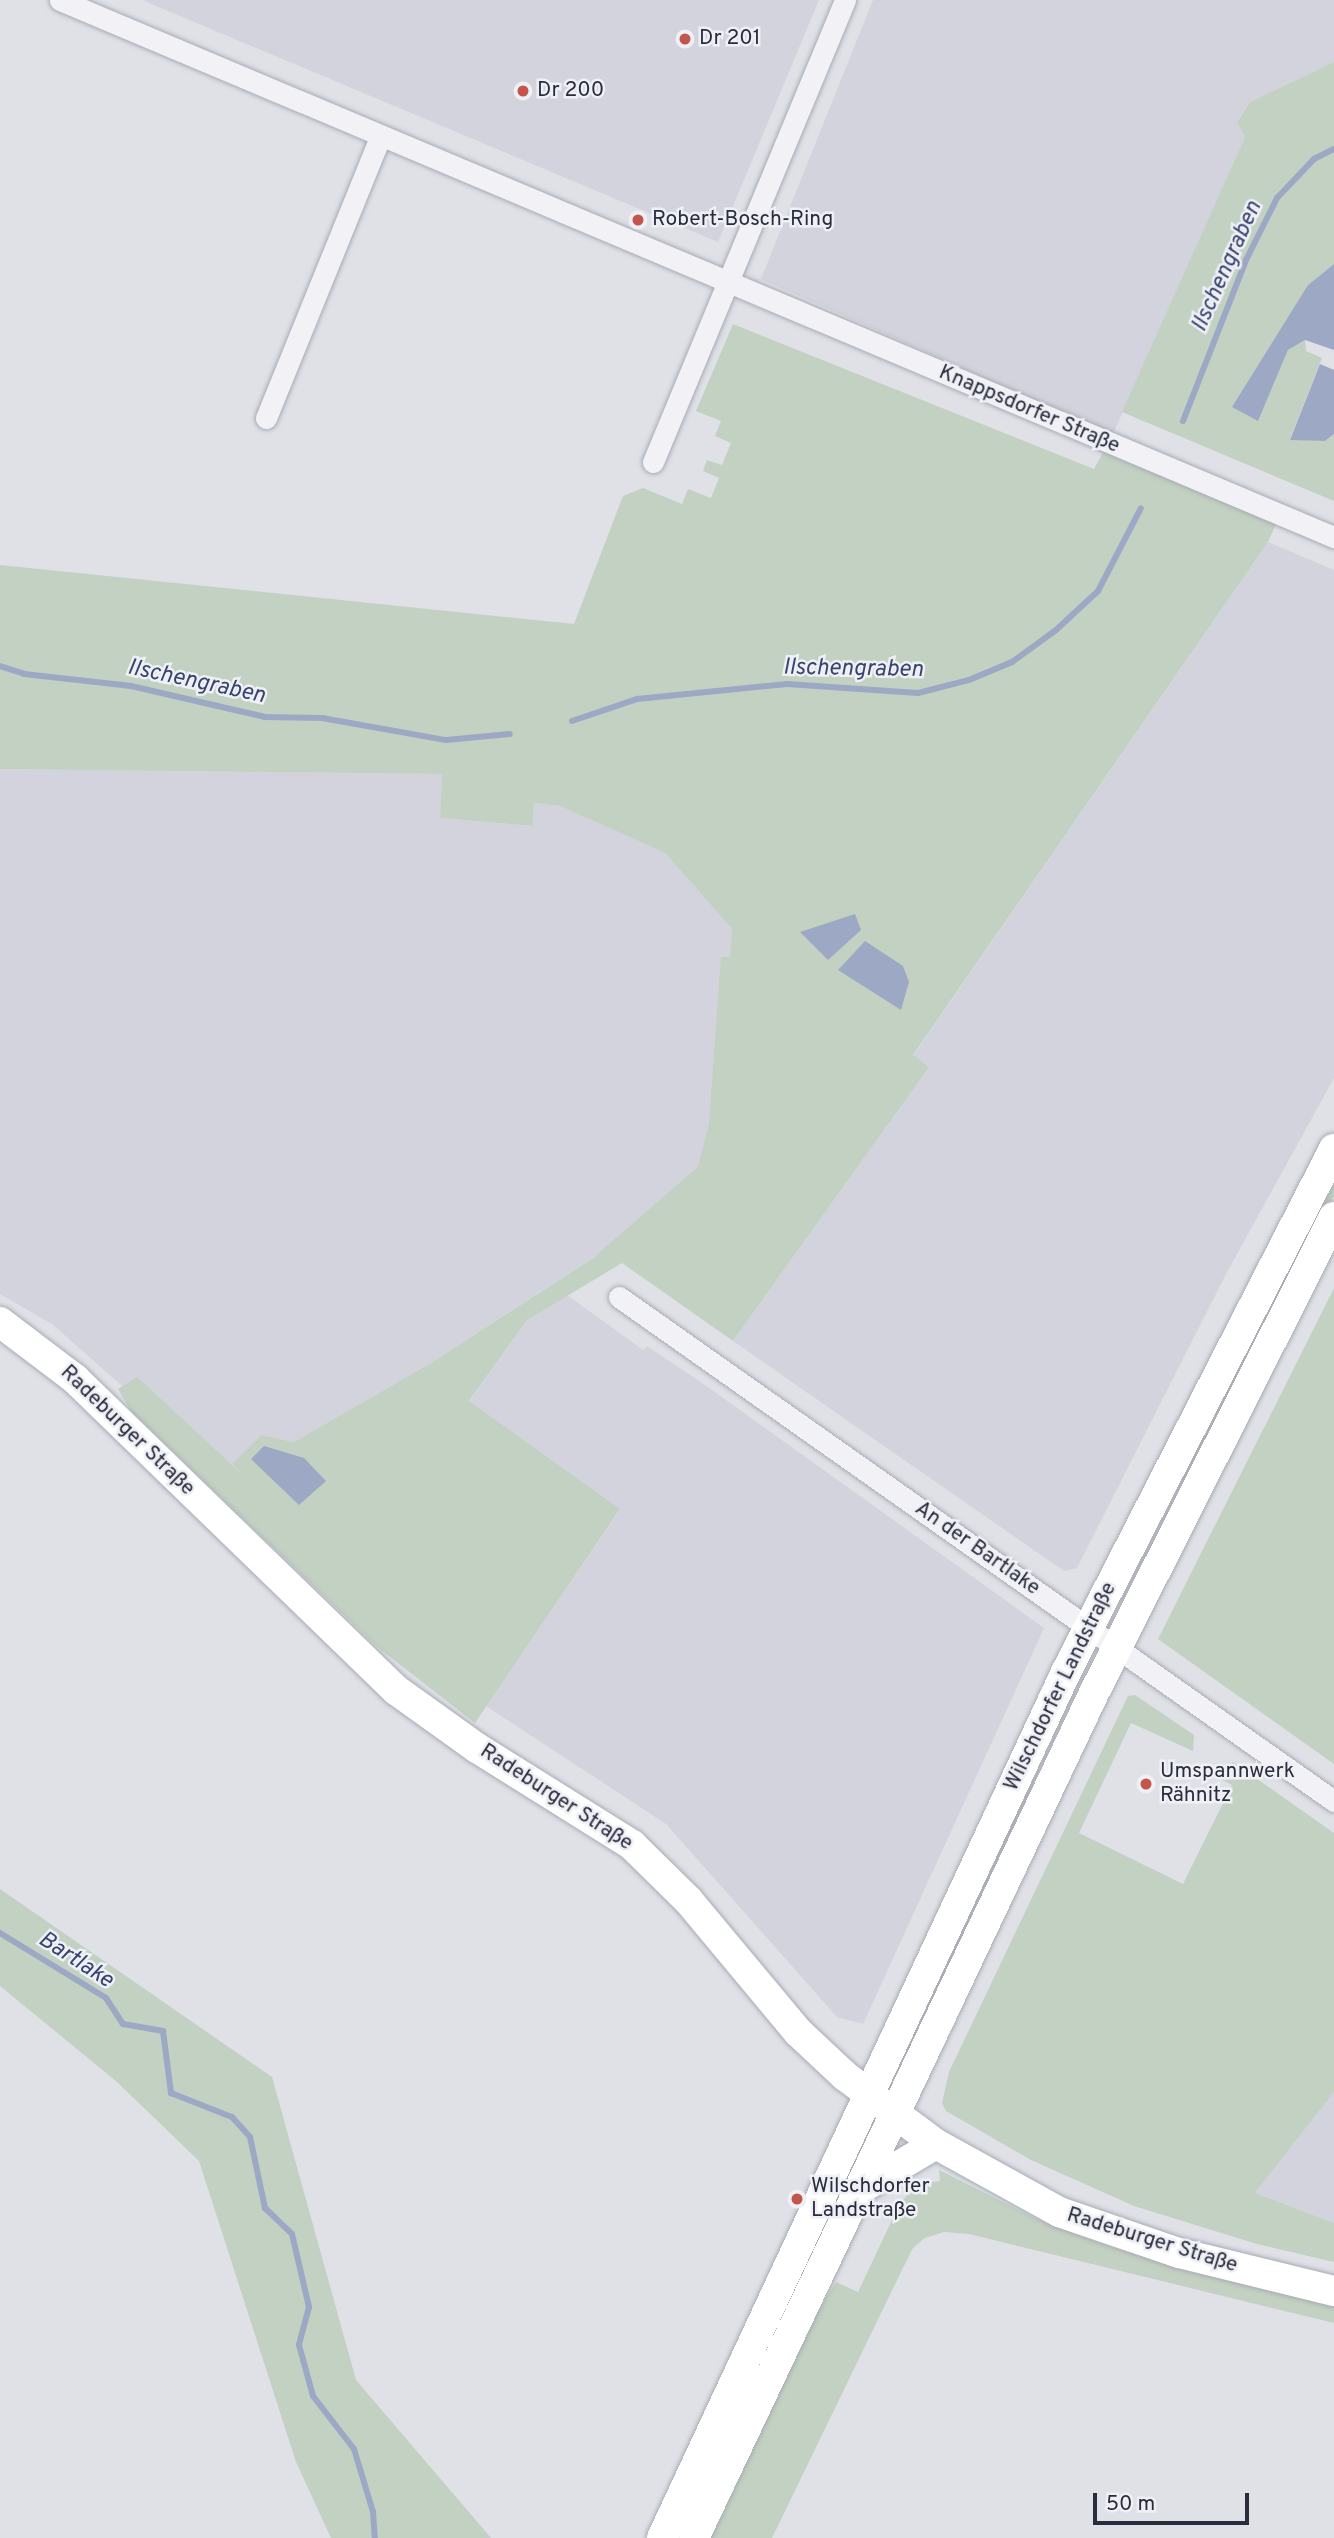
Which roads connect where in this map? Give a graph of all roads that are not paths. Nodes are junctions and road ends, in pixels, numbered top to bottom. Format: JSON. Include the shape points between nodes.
{"nodes":[{"id":1,"x":60,"y":0,"type":"edge"},
{"id":2,"x":845,"y":0,"type":"edge"},
{"id":3,"x":380,"y":137,"type":"junction"},
{"id":4,"x":726,"y":279,"type":"junction"},
{"id":5,"x":266,"y":418,"type":"dead end"},
{"id":6,"x":653,"y":462,"type":"dead end"},
{"id":7,"x":1334,"y":537,"type":"edge"},
{"id":8,"x":1334,"y":1149,"type":"edge"},
{"id":9,"x":1334,"y":1217,"type":"edge"},
{"id":10,"x":619,"y":1297,"type":"dead end"},
{"id":11,"x":0,"y":1321,"type":"edge"},
{"id":12,"x":1088,"y":1627,"type":"junction"},
{"id":13,"x":1117,"y":1648,"type":"junction"},
{"id":14,"x":1334,"y":1801,"type":"edge"},
{"id":15,"x":869,"y":2095,"type":"junction"},
{"id":16,"x":895,"y":2113,"type":"junction"},
{"id":17,"x":936,"y":2144,"type":"junction"},
{"id":18,"x":859,"y":2189,"type":"junction"},
{"id":19,"x":1334,"y":2291,"type":"edge"},
{"id":20,"x":662,"y":2538,"type":"edge"},
{"id":21,"x":694,"y":2538,"type":"edge"}],
"edges":[{"from":1,"to":3,"type":"street"},
{"from":2,"to":4,"type":"street"},
{"from":3,"to":4,"type":"street"},
{"from":3,"to":5,"type":"street"},
{"from":4,"to":6,"type":"street"},
{"from":4,"to":7,"type":"street","name":"Knappsdorfer Straße"},
{"from":8,"to":12,"type":"main road","name":"Wilschdorfer Landstraße"},
{"from":9,"to":13,"type":"main road","name":"Wilschdorfer Landstraße"},
{"from":10,"to":12,"type":"street","name":"An der Bartlake"},
{"from":11,"to":15,"type":"main road","name":"Radeburger Straße","via":[[75,1379],[396,1690],[477,1748],[632,1846],[688,1900],[798,2032]]},
{"from":12,"to":13,"type":"street","name":"An der Bartlake"},
{"from":12,"to":15,"type":"main road","name":"Wilschdorfer Landstraße"},
{"from":13,"to":14,"type":"street","name":"An der Bartlake"},
{"from":13,"to":16,"type":"main road","name":"Wilschdorfer Landstraße"},
{"from":15,"to":16,"type":"main road","name":"Radeburger Straße"},
{"from":15,"to":20,"type":"main road","name":"Wilschdorfer Landstraße"},
{"from":16,"to":17,"type":"main road","name":"Radeburger Straße"},
{"from":16,"to":18,"type":"main road","name":"Wilschdorfer Landstraße"},
{"from":17,"to":18,"type":"main road"},
{"from":17,"to":19,"type":"main road","name":"Radeburger Straße","via":[[1059,2212],[1179,2253]]},
{"from":18,"to":21,"type":"main road","name":"Wilschdorfer Landstraße"}]}
